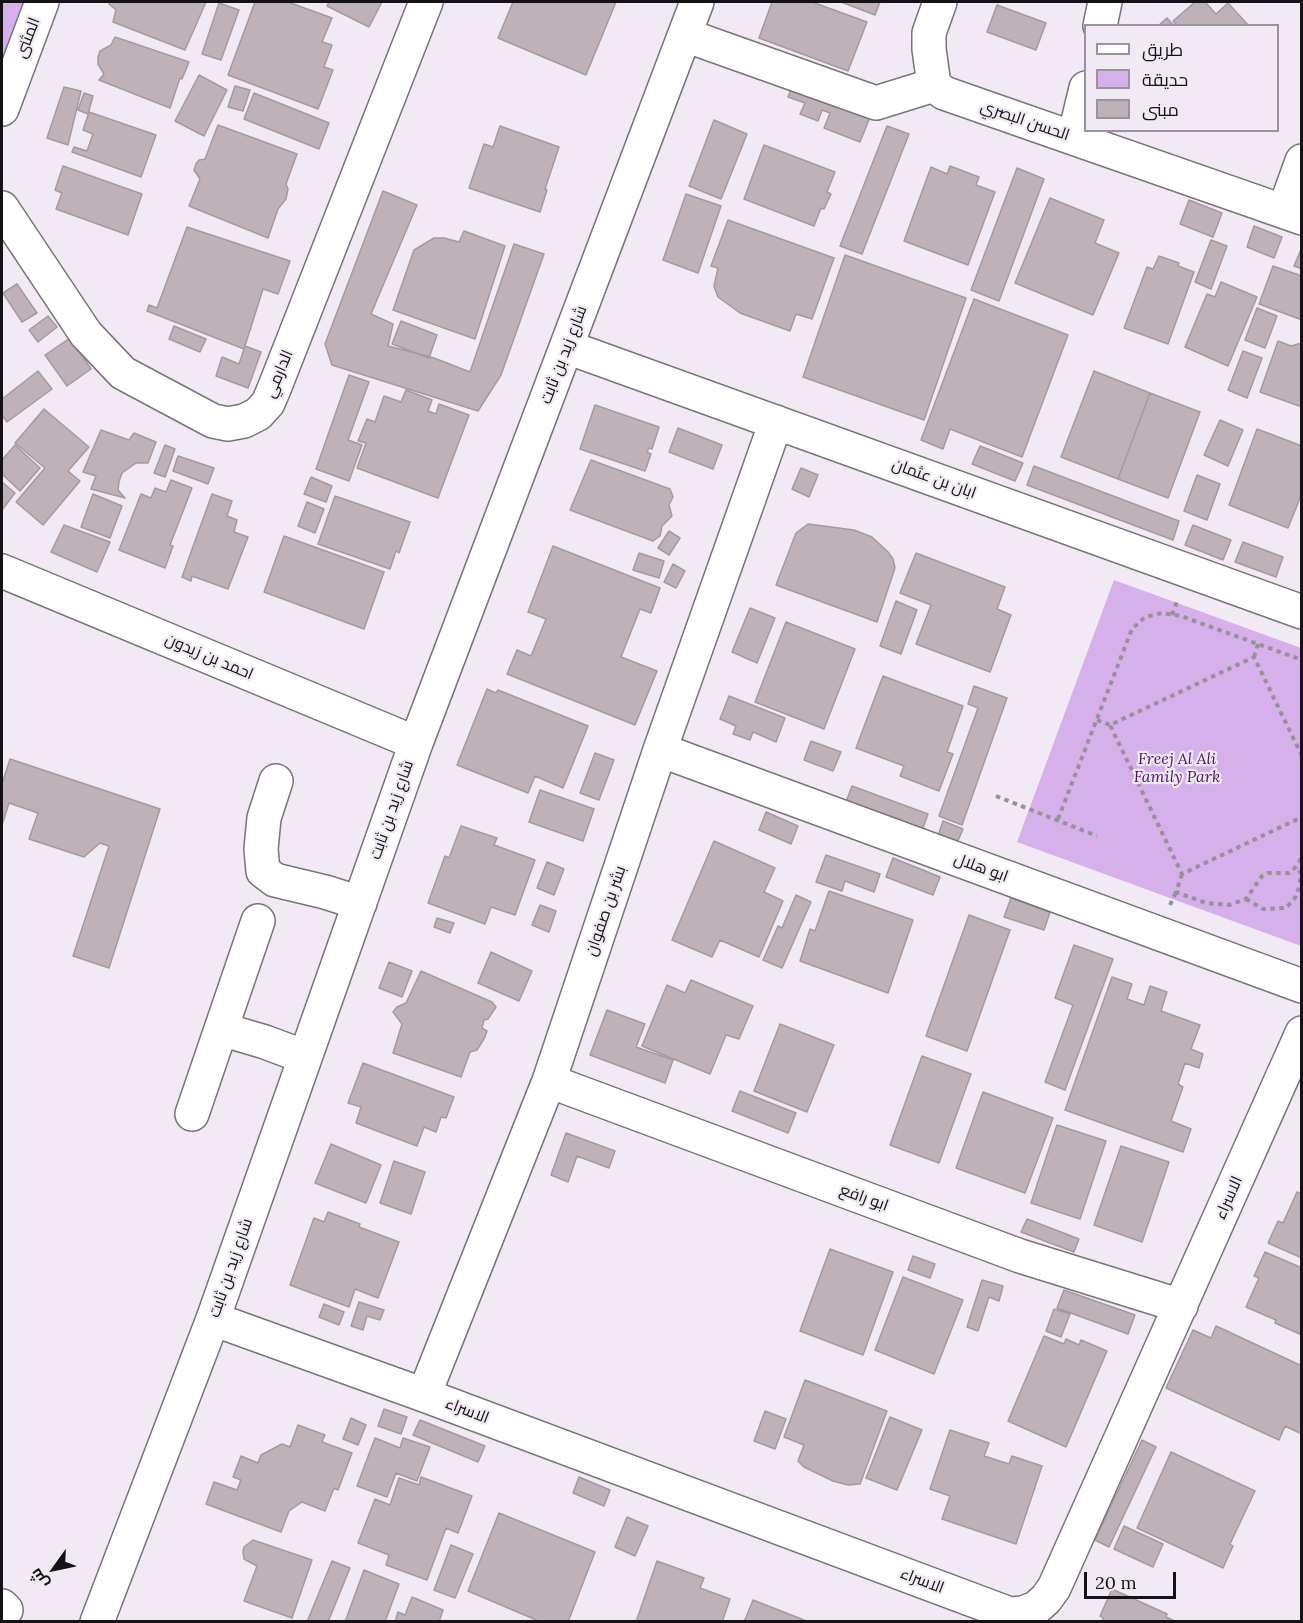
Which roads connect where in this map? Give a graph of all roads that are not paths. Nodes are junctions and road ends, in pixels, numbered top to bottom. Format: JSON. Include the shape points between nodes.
{"nodes":[{"id":1,"x":42,"y":2,"type":"edge"},
{"id":2,"x":426,"y":2,"type":"edge"},
{"id":3,"x":697,"y":2,"type":"edge"},
{"id":4,"x":940,"y":2,"type":"edge"},
{"id":5,"x":1106,"y":2,"type":"edge"},
{"id":6,"x":1100,"y":24,"type":"edge"},
{"id":7,"x":685,"y":35,"type":"junction"},
{"id":8,"x":934,"y":85,"type":"junction"},
{"id":9,"x":1084,"y":96,"type":"edge"},
{"id":10,"x":2,"y":109,"type":"edge"},
{"id":11,"x":1074,"y":138,"type":"junction"},
{"id":12,"x":1302,"y":161,"type":"edge"},
{"id":13,"x":2,"y":208,"type":"edge"},
{"id":14,"x":1293,"y":215,"type":"edge"},
{"id":15,"x":567,"y":347,"type":"junction"},
{"id":16,"x":777,"y":422,"type":"junction"},
{"id":17,"x":2,"y":571,"type":"edge"},
{"id":18,"x":1302,"y":612,"type":"edge"},
{"id":19,"x":416,"y":743,"type":"junction"},
{"id":20,"x":660,"y":750,"type":"junction"},
{"id":21,"x":276,"y":781,"type":"dead end"},
{"id":22,"x":360,"y":903,"type":"junction"},
{"id":23,"x":258,"y":921,"type":"dead end"},
{"id":24,"x":1302,"y":986,"type":"edge"},
{"id":25,"x":221,"y":1029,"type":"junction"},
{"id":26,"x":1302,"y":1034,"type":"edge"},
{"id":27,"x":306,"y":1057,"type":"junction"},
{"id":28,"x":549,"y":1080,"type":"junction"},
{"id":29,"x":192,"y":1114,"type":"dead end"},
{"id":30,"x":1181,"y":1306,"type":"junction"},
{"id":31,"x":213,"y":1320,"type":"junction"},
{"id":32,"x":424,"y":1395,"type":"junction"},
{"id":33,"x":97,"y":1622,"type":"edge"}],
"edges":[{"from":1,"to":10,"type":"street","name":"المثنى"},
{"from":2,"to":13,"type":"street","name":"الدارمي","via":[[268,403],[244,422],[213,421],[123,373],[86,333]]},
{"from":3,"to":7,"type":"street","name":"شارع زيد بن ثابت"},
{"from":4,"to":8,"type":"street","via":[[929,33]]},
{"from":5,"to":6,"type":"street"},
{"from":7,"to":8,"type":"street","via":[[876,103]]},
{"from":7,"to":15,"type":"street","name":"شارع زيد بن ثابت"},
{"from":8,"to":11,"type":"street","name":"الحسن البصري","via":[[944,93]]},
{"from":9,"to":11,"type":"street"},
{"from":11,"to":14,"type":"street","name":"الحسن البصري"},
{"from":12,"to":14,"type":"street"},
{"from":15,"to":16,"type":"street","name":"ابان بن عثمان"},
{"from":15,"to":19,"type":"street","name":"شارع زيد بن ثابت"},
{"from":16,"to":18,"type":"street","name":"ابان بن عثمان"},
{"from":16,"to":20,"type":"street","name":"بشر بن صفوان"},
{"from":17,"to":19,"type":"street","name":"احمد بن زيدون"},
{"from":19,"to":22,"type":"street","name":"شارع زيد بن ثابت"},
{"from":20,"to":24,"type":"street","name":"ابو هلال"},
{"from":20,"to":28,"type":"street","name":"بشر بن صفوان"},
{"from":21,"to":22,"type":"street","via":[[264,818],[264,871],[274,880]]},
{"from":22,"to":27,"type":"street","name":"شارع زيد بن ثابت"},
{"from":23,"to":25,"type":"street"},
{"from":25,"to":27,"type":"street"},
{"from":25,"to":29,"type":"street"},
{"from":26,"to":30,"type":"street","name":"الاسراء"},
{"from":27,"to":31,"type":"street","name":"شارع زيد بن ثابت"},
{"from":28,"to":30,"type":"street","name":"ابو رافع","via":[[1020,1256]]},
{"from":28,"to":32,"type":"street","name":"بشر بن صفوان"},
{"from":30,"to":32,"type":"street","name":"الاسراء","via":[[1054,1588],[1036,1608],[1023,1613],[1010,1614]]},
{"from":31,"to":32,"type":"street","name":"الاسراء"},
{"from":31,"to":33,"type":"street","name":"شارع زيد بن ثابت"}]}
